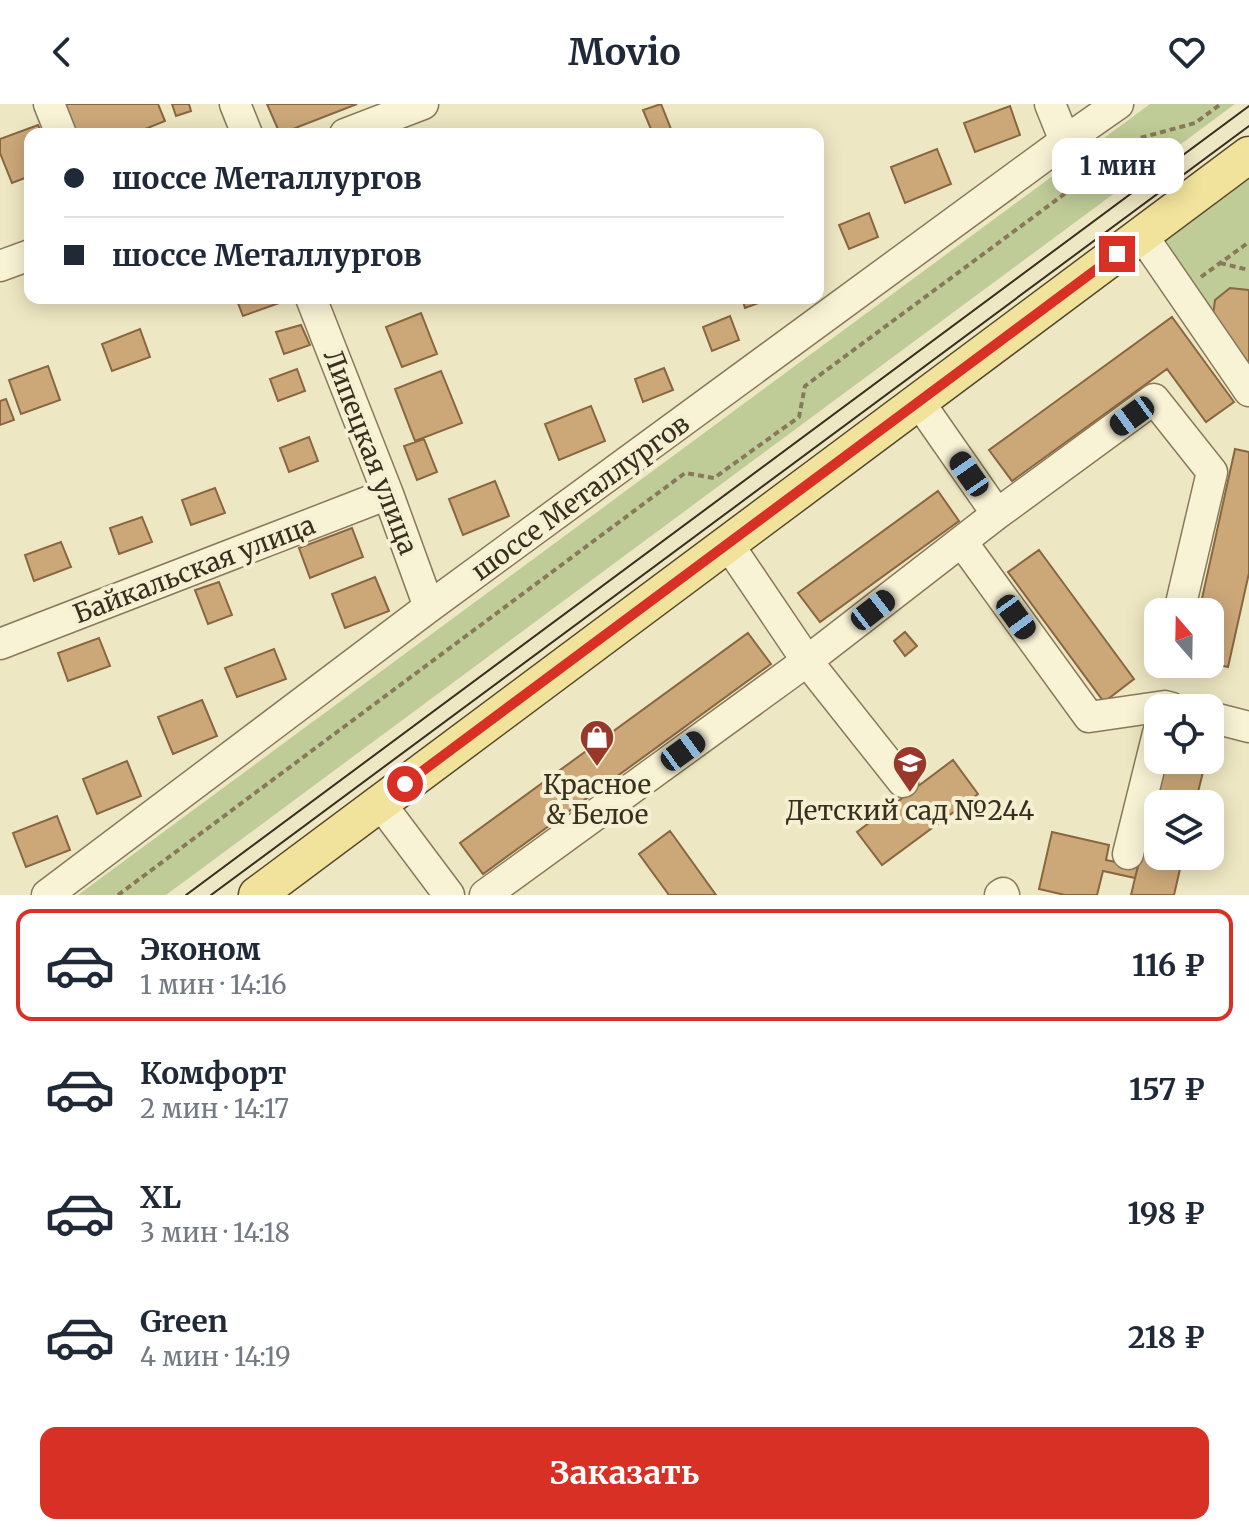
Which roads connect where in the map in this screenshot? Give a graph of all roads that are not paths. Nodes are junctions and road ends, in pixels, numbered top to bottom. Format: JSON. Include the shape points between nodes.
{"nodes":[{"id":1,"x":49,"y":104,"type":"edge"},
{"id":2,"x":235,"y":104,"type":"edge"},
{"id":3,"x":423,"y":104,"type":"edge"},
{"id":4,"x":1050,"y":104,"type":"edge"},
{"id":5,"x":1118,"y":104,"type":"edge"},
{"id":6,"x":59,"y":128,"type":"edge"},
{"id":7,"x":245,"y":128,"type":"edge"},
{"id":8,"x":361,"y":128,"type":"edge"},
{"id":9,"x":1065,"y":141,"type":"junction"},
{"id":10,"x":1249,"y":155,"type":"edge"},
{"id":11,"x":1142,"y":235,"type":"junction"},
{"id":12,"x":24,"y":257,"type":"edge"},
{"id":13,"x":0,"y":266,"type":"edge"},
{"id":14,"x":313,"y":304,"type":"edge"},
{"id":15,"x":1249,"y":391,"type":"edge"},
{"id":16,"x":919,"y":402,"type":"junction"},
{"id":17,"x":388,"y":494,"type":"junction"},
{"id":18,"x":997,"y":514,"type":"junction"},
{"id":19,"x":962,"y":542,"type":"junction"},
{"id":20,"x":728,"y":544,"type":"junction"},
{"id":21,"x":1182,"y":598,"type":"edge"},
{"id":22,"x":429,"y":607,"type":"junction"},
{"id":23,"x":0,"y":644,"type":"edge"},
{"id":24,"x":807,"y":661,"type":"junction"},
{"id":25,"x":1144,"y":715,"type":"edge"},
{"id":26,"x":1224,"y":721,"type":"edge"},
{"id":27,"x":1249,"y":727,"type":"edge"},
{"id":28,"x":1149,"y":774,"type":"edge"},
{"id":29,"x":903,"y":782,"type":"dead end"},
{"id":30,"x":380,"y":803,"type":"junction"},
{"id":31,"x":1128,"y":854,"type":"dead end"},
{"id":32,"x":47,"y":895,"type":"edge"},
{"id":33,"x":257,"y":895,"type":"edge"},
{"id":34,"x":449,"y":895,"type":"edge"},
{"id":35,"x":485,"y":895,"type":"edge"}],
"edges":[{"from":1,"to":6,"type":"street"},
{"from":2,"to":7,"type":"street"},
{"from":3,"to":8,"type":"street"},
{"from":4,"to":9,"type":"street"},
{"from":5,"to":9,"type":"street","name":"шоссе Металлургов"},
{"from":9,"to":22,"type":"street","name":"шоссе Металлургов"},
{"from":10,"to":11,"type":"main road"},
{"from":11,"to":15,"type":"street"},
{"from":11,"to":16,"type":"main road"},
{"from":12,"to":13,"type":"street"},
{"from":14,"to":17,"type":"street","name":"Липецкая улица"},
{"from":16,"to":18,"type":"street"},
{"from":16,"to":20,"type":"main road"},
{"from":17,"to":22,"type":"street","name":"Липецкая улица"},
{"from":17,"to":23,"type":"street","name":"Байкальская улица"},
{"from":18,"to":19,"type":"street"},
{"from":18,"to":21,"type":"street","via":[[1154,399],[1212,472]]},
{"from":19,"to":24,"type":"street"},
{"from":19,"to":25,"type":"street","via":[[1089,717]]},
{"from":20,"to":24,"type":"street"},
{"from":20,"to":30,"type":"main road"},
{"from":22,"to":32,"type":"street","name":"шоссе Металлургов"},
{"from":24,"to":29,"type":"street"},
{"from":24,"to":35,"type":"street"},
{"from":26,"to":27,"type":"street"},
{"from":28,"to":31,"type":"street"},
{"from":30,"to":33,"type":"main road"},
{"from":30,"to":34,"type":"street"}]}
